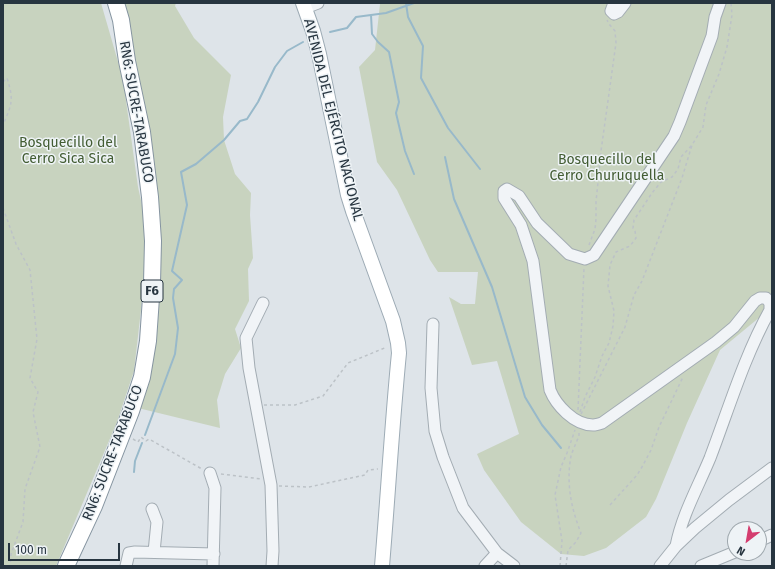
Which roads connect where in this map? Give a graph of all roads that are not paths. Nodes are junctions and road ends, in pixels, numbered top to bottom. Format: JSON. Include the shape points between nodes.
{"nodes":[{"id":1,"x":116,"y":3,"type":"edge"},
{"id":2,"x":614,"y":3,"type":"edge"},
{"id":3,"x":625,"y":3,"type":"edge"},
{"id":4,"x":720,"y":3,"type":"edge"},
{"id":5,"x":308,"y":5,"type":"edge"},
{"id":6,"x":263,"y":303,"type":"dead end"},
{"id":7,"x":433,"y":324,"type":"dead end"},
{"id":8,"x":772,"y":468,"type":"edge"},
{"id":9,"x":210,"y":473,"type":"road end"},
{"id":10,"x":152,"y":509,"type":"dead end"},
{"id":11,"x":676,"y":546,"type":"junction"},
{"id":12,"x":154,"y":552,"type":"junction"},
{"id":13,"x":497,"y":553,"type":"junction"},
{"id":14,"x":214,"y":554,"type":"junction"},
{"id":15,"x":727,"y":555,"type":"edge"},
{"id":16,"x":66,"y":566,"type":"edge"},
{"id":17,"x":126,"y":566,"type":"edge"},
{"id":18,"x":213,"y":566,"type":"edge"},
{"id":19,"x":272,"y":566,"type":"edge"},
{"id":20,"x":382,"y":566,"type":"edge"},
{"id":21,"x":485,"y":566,"type":"edge"},
{"id":22,"x":514,"y":566,"type":"edge"},
{"id":23,"x":660,"y":566,"type":"edge"},
{"id":24,"x":701,"y":566,"type":"edge"}],
"edges":[{"from":1,"to":16,"type":"highway","name":"RN6: SUCRE-TARABUCO","number":"F6","via":[[142,132],[150,196],[153,240],[148,341],[142,377],[122,434],[94,506]]},
{"from":2,"to":3,"type":"street","via":[[611,11],[614,14]]},
{"from":4,"to":11,"type":"street","via":[[712,36],[674,136],[594,255],[585,259],[569,254],[537,223],[519,196],[508,189],[504,191],[504,198],[521,225],[533,261],[550,390],[556,402],[578,421],[593,426],[602,423],[716,342],[734,327],[760,298],[766,298],[770,303],[770,310],[745,362],[710,458],[679,530]]},
{"from":5,"to":20,"type":"main road","name":"AVENIDA DEL EJÉRCITO NACIONAL","via":[[353,211],[393,321],[398,343]]},
{"from":6,"to":19,"type":"street","via":[[246,338],[249,368],[271,483],[274,551]]},
{"from":7,"to":13,"type":"street","via":[[431,388],[435,431],[463,508]]},
{"from":8,"to":11,"type":"street","via":[[729,500]]},
{"from":9,"to":14,"type":"street","via":[[215,488]]},
{"from":10,"to":12,"type":"street","via":[[157,522]]},
{"from":11,"to":23,"type":"street"},
{"from":12,"to":14,"type":"street"},
{"from":12,"to":17,"type":"street","via":[[129,553]]},
{"from":13,"to":21,"type":"street"},
{"from":13,"to":22,"type":"street"},
{"from":14,"to":18,"type":"street"},
{"from":15,"to":24,"type":"street"}]}
